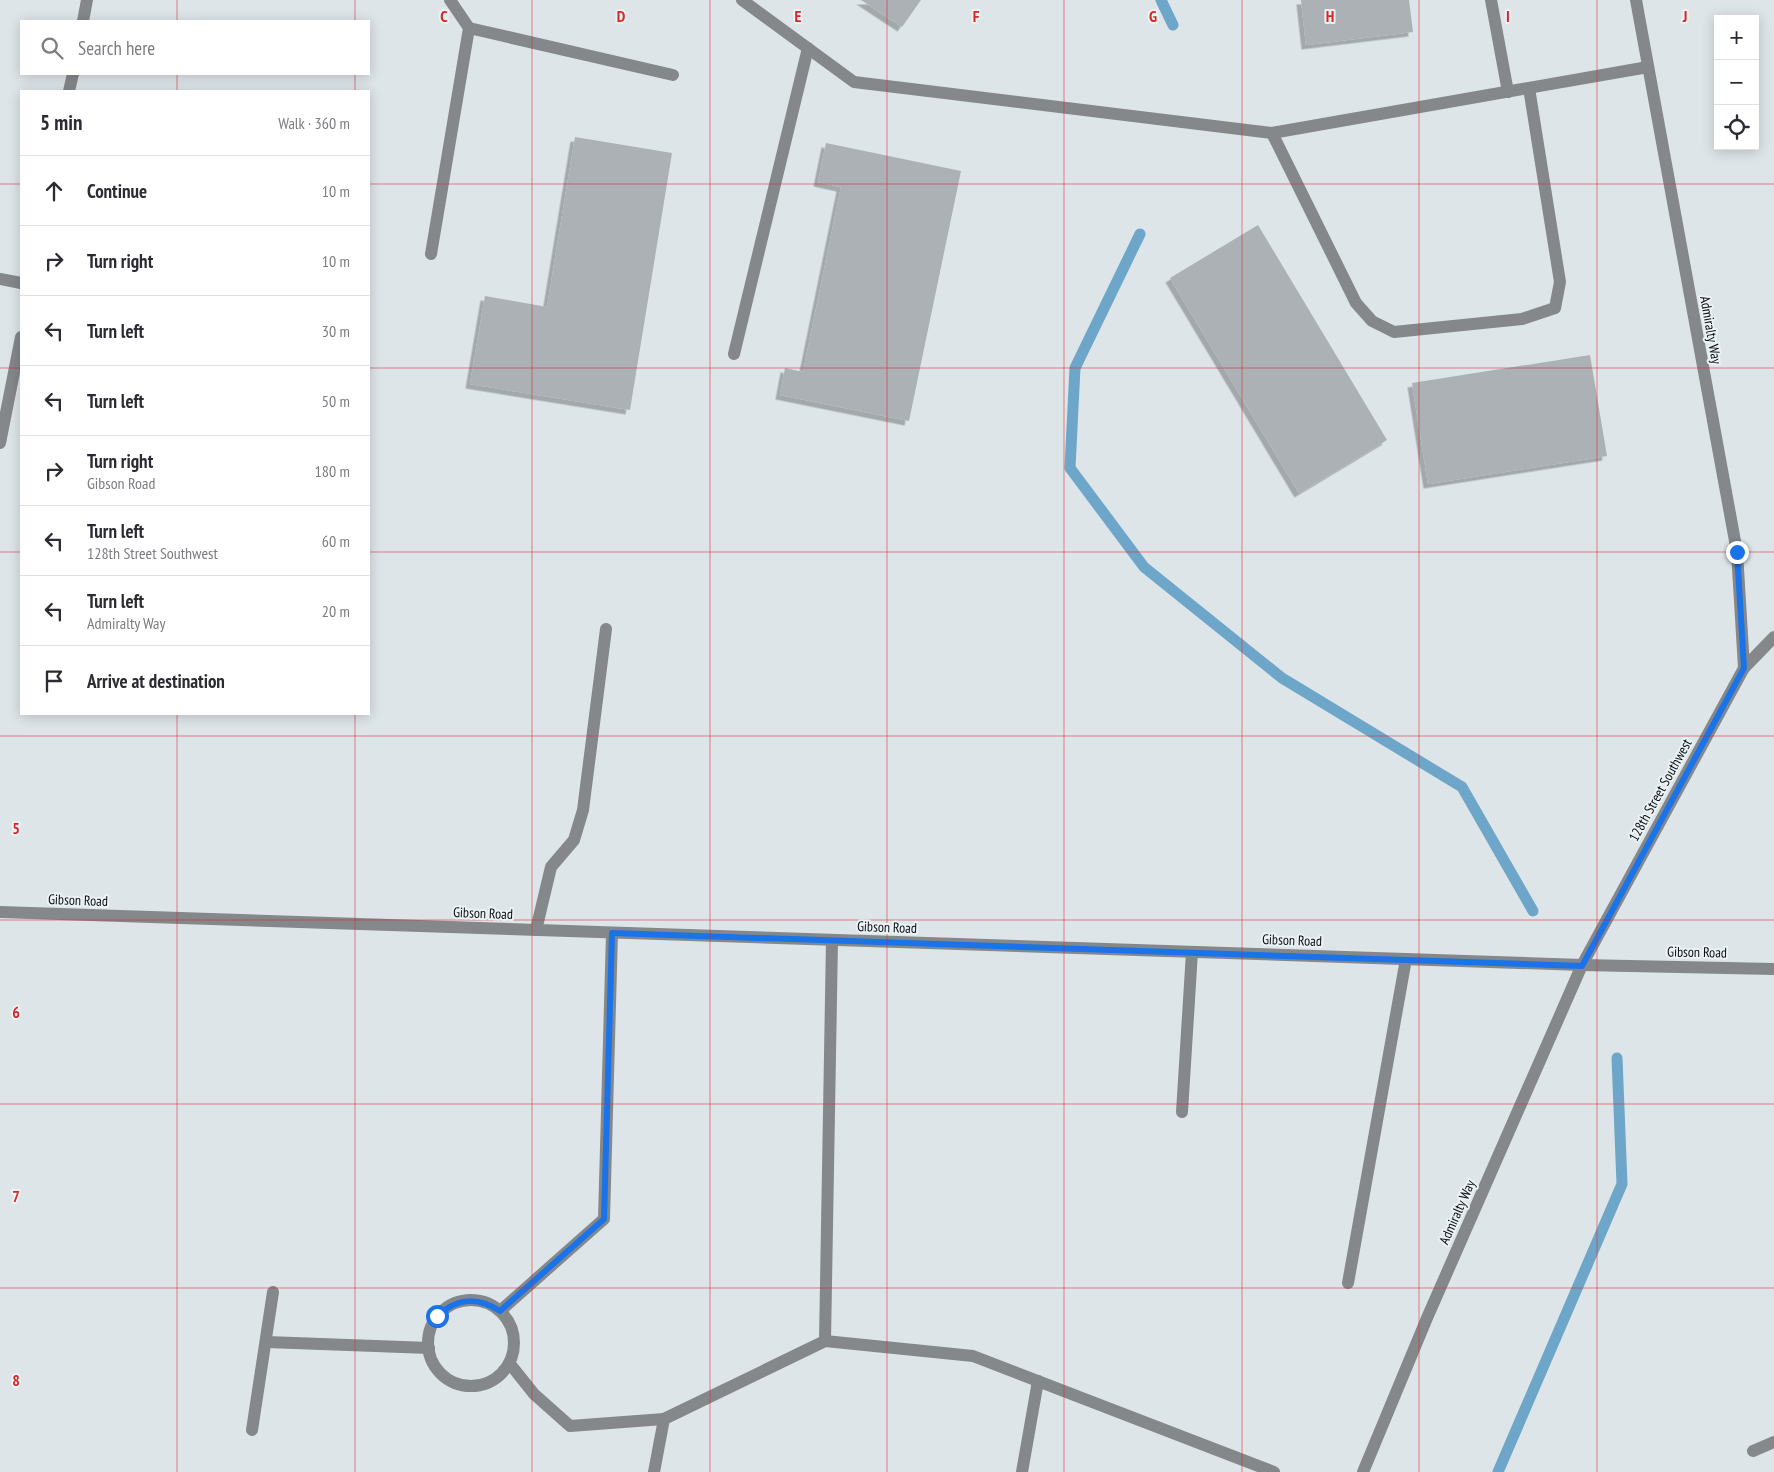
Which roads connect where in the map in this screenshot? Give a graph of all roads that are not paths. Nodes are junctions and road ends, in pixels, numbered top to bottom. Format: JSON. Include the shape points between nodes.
{"nodes":[{"id":1,"x":87,"y":0,"type":"edge"},
{"id":2,"x":450,"y":0,"type":"edge"},
{"id":3,"x":742,"y":0,"type":"edge"},
{"id":4,"x":1491,"y":0,"type":"edge"},
{"id":5,"x":1636,"y":0,"type":"edge"},
{"id":6,"x":86,"y":20,"type":"edge"},
{"id":7,"x":469,"y":28,"type":"junction"},
{"id":8,"x":808,"y":48,"type":"junction"},
{"id":9,"x":1648,"y":67,"type":"junction"},
{"id":10,"x":673,"y":74,"type":"dead end"},
{"id":11,"x":73,"y":75,"type":"edge"},
{"id":12,"x":1529,"y":88,"type":"junction"},
{"id":13,"x":69,"y":90,"type":"edge"},
{"id":14,"x":1508,"y":92,"type":"junction"},
{"id":15,"x":1272,"y":133,"type":"junction"},
{"id":16,"x":431,"y":254,"type":"dead end"},
{"id":17,"x":0,"y":279,"type":"edge"},
{"id":18,"x":20,"y":283,"type":"edge"},
{"id":19,"x":20,"y":342,"type":"edge"},
{"id":20,"x":734,"y":354,"type":"dead end"},
{"id":21,"x":0,"y":443,"type":"edge"},
{"id":22,"x":606,"y":629,"type":"dead end"},
{"id":23,"x":1774,"y":637,"type":"edge"},
{"id":24,"x":1744,"y":668,"type":"junction"},
{"id":25,"x":0,"y":912,"type":"edge"},
{"id":26,"x":536,"y":930,"type":"junction"},
{"id":27,"x":612,"y":933,"type":"junction"},
{"id":28,"x":832,"y":940,"type":"junction"},
{"id":29,"x":1192,"y":952,"type":"junction"},
{"id":30,"x":1406,"y":959,"type":"junction"},
{"id":31,"x":1582,"y":966,"type":"junction"},
{"id":32,"x":1774,"y":969,"type":"edge"},
{"id":33,"x":1182,"y":1112,"type":"dead end"},
{"id":34,"x":1348,"y":1283,"type":"dead end"},
{"id":35,"x":273,"y":1292,"type":"dead end"},
{"id":36,"x":500,"y":1311,"type":"junction"},
{"id":37,"x":825,"y":1341,"type":"junction"},
{"id":38,"x":267,"y":1342,"type":"junction"},
{"id":39,"x":428,"y":1348,"type":"junction"},
{"id":40,"x":510,"y":1364,"type":"junction"},
{"id":41,"x":1038,"y":1381,"type":"junction"},
{"id":42,"x":664,"y":1419,"type":"junction"},
{"id":43,"x":252,"y":1430,"type":"dead end"},
{"id":44,"x":1774,"y":1442,"type":"edge"},
{"id":45,"x":1753,"y":1451,"type":"dead end"},
{"id":46,"x":654,"y":1472,"type":"edge"},
{"id":47,"x":1022,"y":1472,"type":"edge"},
{"id":48,"x":1274,"y":1472,"type":"edge"},
{"id":49,"x":1363,"y":1472,"type":"edge"}],
"edges":[{"from":1,"to":6,"type":"street"},
{"from":2,"to":7,"type":"street"},
{"from":3,"to":8,"type":"street"},
{"from":4,"to":14,"type":"street"},
{"from":5,"to":9,"type":"street","name":"Admiralty Way"},
{"from":7,"to":10,"type":"street"},
{"from":7,"to":16,"type":"street"},
{"from":8,"to":15,"type":"street","via":[[854,82]]},
{"from":8,"to":20,"type":"street"},
{"from":9,"to":12,"type":"street"},
{"from":9,"to":24,"type":"street","name":"Admiralty Way","via":[[1737,552]]},
{"from":11,"to":13,"type":"street"},
{"from":12,"to":14,"type":"street"},
{"from":12,"to":15,"type":"street","via":[[1560,282],[1555,308],[1522,319],[1394,332],[1372,322],[1356,302]]},
{"from":14,"to":15,"type":"street"},
{"from":17,"to":18,"type":"street"},
{"from":19,"to":21,"type":"street"},
{"from":22,"to":26,"type":"street","via":[[583,810],[574,840],[550,866]]},
{"from":23,"to":24,"type":"street","name":"128th Street Southwest"},
{"from":24,"to":31,"type":"street","name":"128th Street Southwest"},
{"from":25,"to":26,"type":"street","name":"Gibson Road"},
{"from":26,"to":27,"type":"street","name":"Gibson Road"},
{"from":27,"to":28,"type":"street","name":"Gibson Road"},
{"from":27,"to":36,"type":"street","via":[[604,1219]]},
{"from":28,"to":29,"type":"street","name":"Gibson Road"},
{"from":28,"to":37,"type":"street"},
{"from":29,"to":30,"type":"street","name":"Gibson Road"},
{"from":29,"to":33,"type":"street"},
{"from":30,"to":31,"type":"street","name":"Gibson Road"},
{"from":30,"to":34,"type":"street"},
{"from":31,"to":32,"type":"street","name":"Gibson Road"},
{"from":31,"to":49,"type":"street","name":"Admiralty Way"},
{"from":35,"to":38,"type":"street"},
{"from":36,"to":39,"type":"street","via":[[488,1303],[474,1300],[460,1301],[448,1307],[437,1316],[430,1329]]},
{"from":36,"to":40,"type":"street","via":[[515,1336]]},
{"from":37,"to":41,"type":"street","via":[[973,1356]]},
{"from":37,"to":42,"type":"street"},
{"from":38,"to":39,"type":"street"},
{"from":38,"to":43,"type":"street"},
{"from":39,"to":40,"type":"street","via":[[436,1369],[446,1379],[460,1385],[489,1384]]},
{"from":40,"to":42,"type":"street","via":[[534,1394],[570,1426]]},
{"from":41,"to":47,"type":"street"},
{"from":41,"to":48,"type":"street"},
{"from":42,"to":46,"type":"street"},
{"from":44,"to":45,"type":"street"}]}
